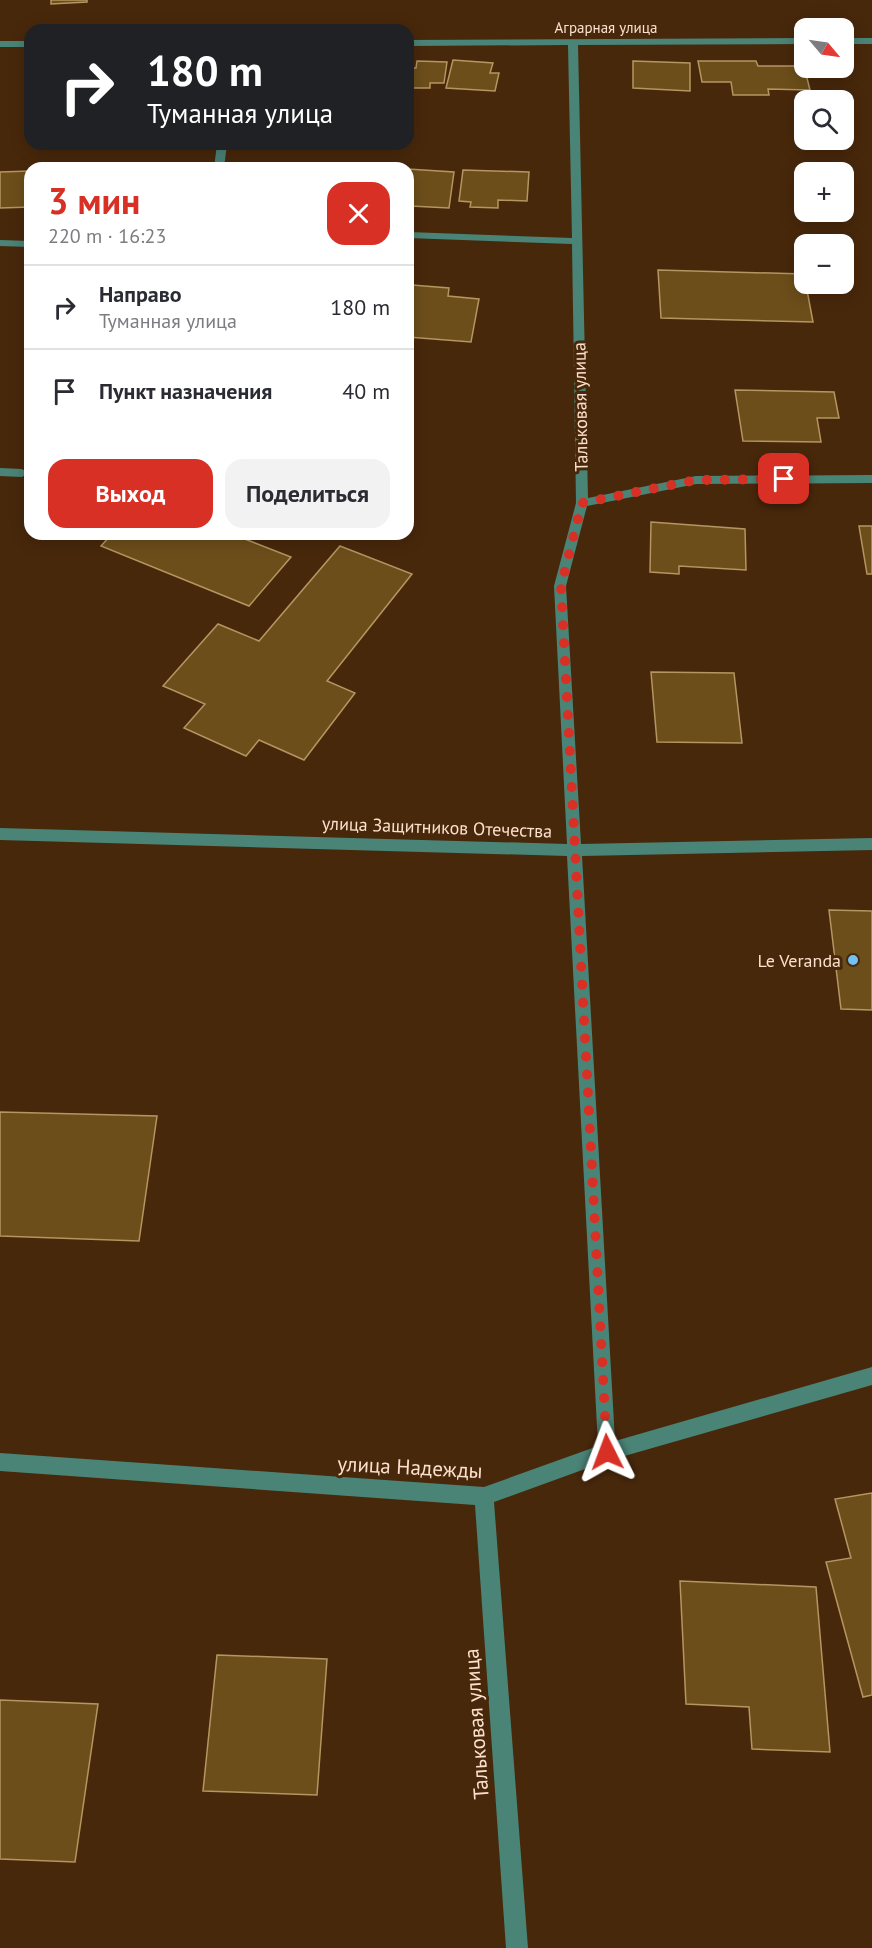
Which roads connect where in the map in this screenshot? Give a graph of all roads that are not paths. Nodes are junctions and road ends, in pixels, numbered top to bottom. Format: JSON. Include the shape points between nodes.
{"nodes":[{"id":1,"x":794,"y":41,"type":"edge"},
{"id":2,"x":854,"y":41,"type":"edge"},
{"id":3,"x":872,"y":41,"type":"edge"},
{"id":4,"x":573,"y":42,"type":"junction"},
{"id":5,"x":414,"y":43,"type":"edge"},
{"id":6,"x":0,"y":44,"type":"edge"},
{"id":7,"x":24,"y":44,"type":"edge"},
{"id":8,"x":414,"y":235,"type":"edge"},
{"id":9,"x":576,"y":241,"type":"junction"},
{"id":10,"x":0,"y":243,"type":"edge"},
{"id":11,"x":24,"y":244,"type":"edge"},
{"id":12,"x":0,"y":472,"type":"edge"},
{"id":13,"x":22,"y":473,"type":"dead end"},
{"id":14,"x":872,"y":479,"type":"edge"},
{"id":15,"x":582,"y":503,"type":"junction"},
{"id":16,"x":0,"y":834,"type":"edge"},
{"id":17,"x":872,"y":844,"type":"edge"},
{"id":18,"x":575,"y":850,"type":"junction"},
{"id":19,"x":872,"y":1377,"type":"edge"},
{"id":20,"x":607,"y":1452,"type":"junction"},
{"id":21,"x":0,"y":1462,"type":"edge"},
{"id":22,"x":484,"y":1496,"type":"junction"},
{"id":23,"x":517,"y":1948,"type":"edge"}],
"edges":[{"from":1,"to":4,"type":"street","name":"Аграрная улица"},
{"from":2,"to":3,"type":"street"},
{"from":4,"to":5,"type":"street","name":"Аграрная улица"},
{"from":4,"to":9,"type":"street","name":"Тальковая улица"},
{"from":6,"to":7,"type":"street"},
{"from":8,"to":9,"type":"street"},
{"from":9,"to":15,"type":"street","name":"Тальковая улица"},
{"from":10,"to":11,"type":"street"},
{"from":12,"to":13,"type":"street"},
{"from":14,"to":15,"type":"street","via":[[696,480]]},
{"from":15,"to":18,"type":"street","name":"Тальковая улица","via":[[561,586]]},
{"from":16,"to":18,"type":"street","name":"улица Защитников Отечества"},
{"from":17,"to":18,"type":"street","name":"улица Защитников Отечества"},
{"from":18,"to":20,"type":"street","name":"Тальковая улица"},
{"from":19,"to":20,"type":"street","name":"улица Надежды"},
{"from":20,"to":22,"type":"street","name":"улица Надежды"},
{"from":21,"to":22,"type":"street","name":"улица Надежды"},
{"from":22,"to":23,"type":"street","name":"Тальковая улица"}]}
